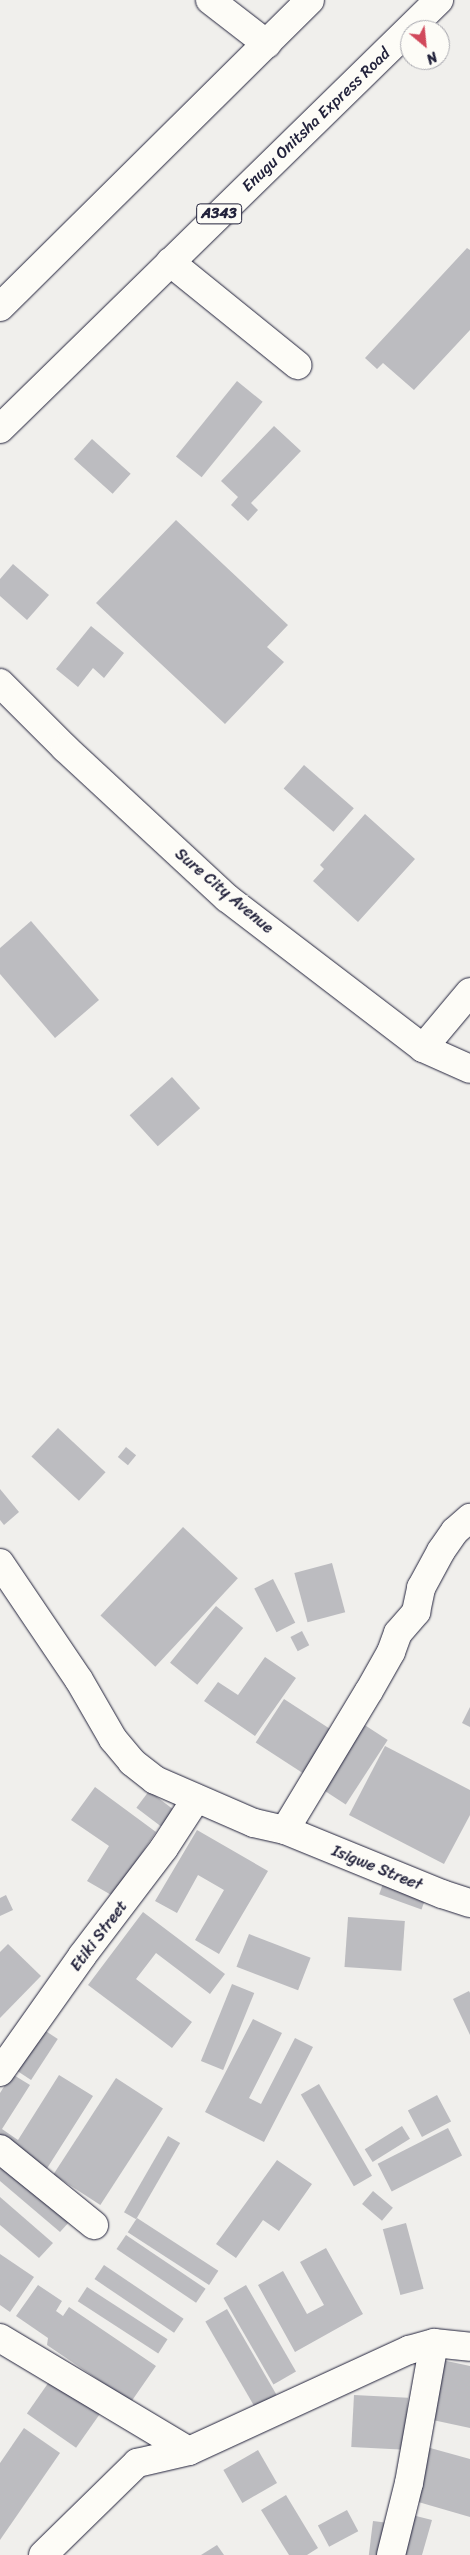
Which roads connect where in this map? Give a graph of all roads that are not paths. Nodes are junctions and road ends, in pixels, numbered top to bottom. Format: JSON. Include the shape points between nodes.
{"nodes":[{"id":1,"x":210,"y":0,"type":"edge"},
{"id":2,"x":310,"y":0,"type":"edge"},
{"id":3,"x":439,"y":0,"type":"edge"},
{"id":4,"x":267,"y":44,"type":"junction"},
{"id":5,"x":170,"y":262,"type":"junction"},
{"id":6,"x":0,"y":307,"type":"edge"},
{"id":7,"x":297,"y":365,"type":"dead end"},
{"id":8,"x":0,"y":428,"type":"edge"},
{"id":9,"x":0,"y":683,"type":"edge"},
{"id":10,"x":470,"y":992,"type":"edge"},
{"id":11,"x":423,"y":1048,"type":"junction"},
{"id":12,"x":470,"y":1069,"type":"edge"},
{"id":13,"x":470,"y":1518,"type":"edge"},
{"id":14,"x":0,"y":1563,"type":"edge"},
{"id":15,"x":196,"y":1799,"type":"junction"},
{"id":16,"x":285,"y":1830,"type":"junction"},
{"id":17,"x":470,"y":1903,"type":"edge"},
{"id":18,"x":0,"y":2072,"type":"edge"},
{"id":19,"x":0,"y":2149,"type":"edge"},
{"id":20,"x":94,"y":2225,"type":"dead end"},
{"id":21,"x":0,"y":2338,"type":"edge"},
{"id":22,"x":434,"y":2344,"type":"junction"},
{"id":23,"x":470,"y":2347,"type":"edge"},
{"id":24,"x":189,"y":2451,"type":"junction"},
{"id":25,"x":43,"y":2555,"type":"edge"},
{"id":26,"x":391,"y":2555,"type":"edge"}],
"edges":[{"from":1,"to":4,"type":"main road"},
{"from":2,"to":4,"type":"main road"},
{"from":3,"to":5,"type":"main road","name":"Enugu Onitsha Express Road","number":"A343"},
{"from":4,"to":6,"type":"main road"},
{"from":5,"to":7,"type":"main road"},
{"from":5,"to":8,"type":"main road","name":"Enugu Onitsha Express Road","number":"A343"},
{"from":9,"to":11,"type":"main road","name":"Sure City Avenue","via":[[65,748],[228,898]]},
{"from":10,"to":11,"type":"main road"},
{"from":11,"to":12,"type":"main road","name":"Sure City Avenue"},
{"from":13,"to":16,"type":"main road","via":[[455,1531],[441,1551],[421,1588],[416,1612],[398,1633],[369,1691]]},
{"from":14,"to":15,"type":"main road","name":"Isigwe Street","via":[[79,1680],[113,1739],[132,1762],[154,1780]]},
{"from":15,"to":16,"type":"main road","name":"Isigwe Street","via":[[254,1823]]},
{"from":15,"to":18,"type":"main road","name":"Etiki Street","via":[[164,1848]]},
{"from":16,"to":17,"type":"main road","name":"Isigwe Street"},
{"from":19,"to":20,"type":"main road"},
{"from":21,"to":24,"type":"main road"},
{"from":22,"to":23,"type":"main road"},
{"from":22,"to":24,"type":"main road","via":[[409,2350]]},
{"from":22,"to":26,"type":"main road","via":[[409,2483]]},
{"from":24,"to":25,"type":"main road","via":[[137,2463]]}]}
